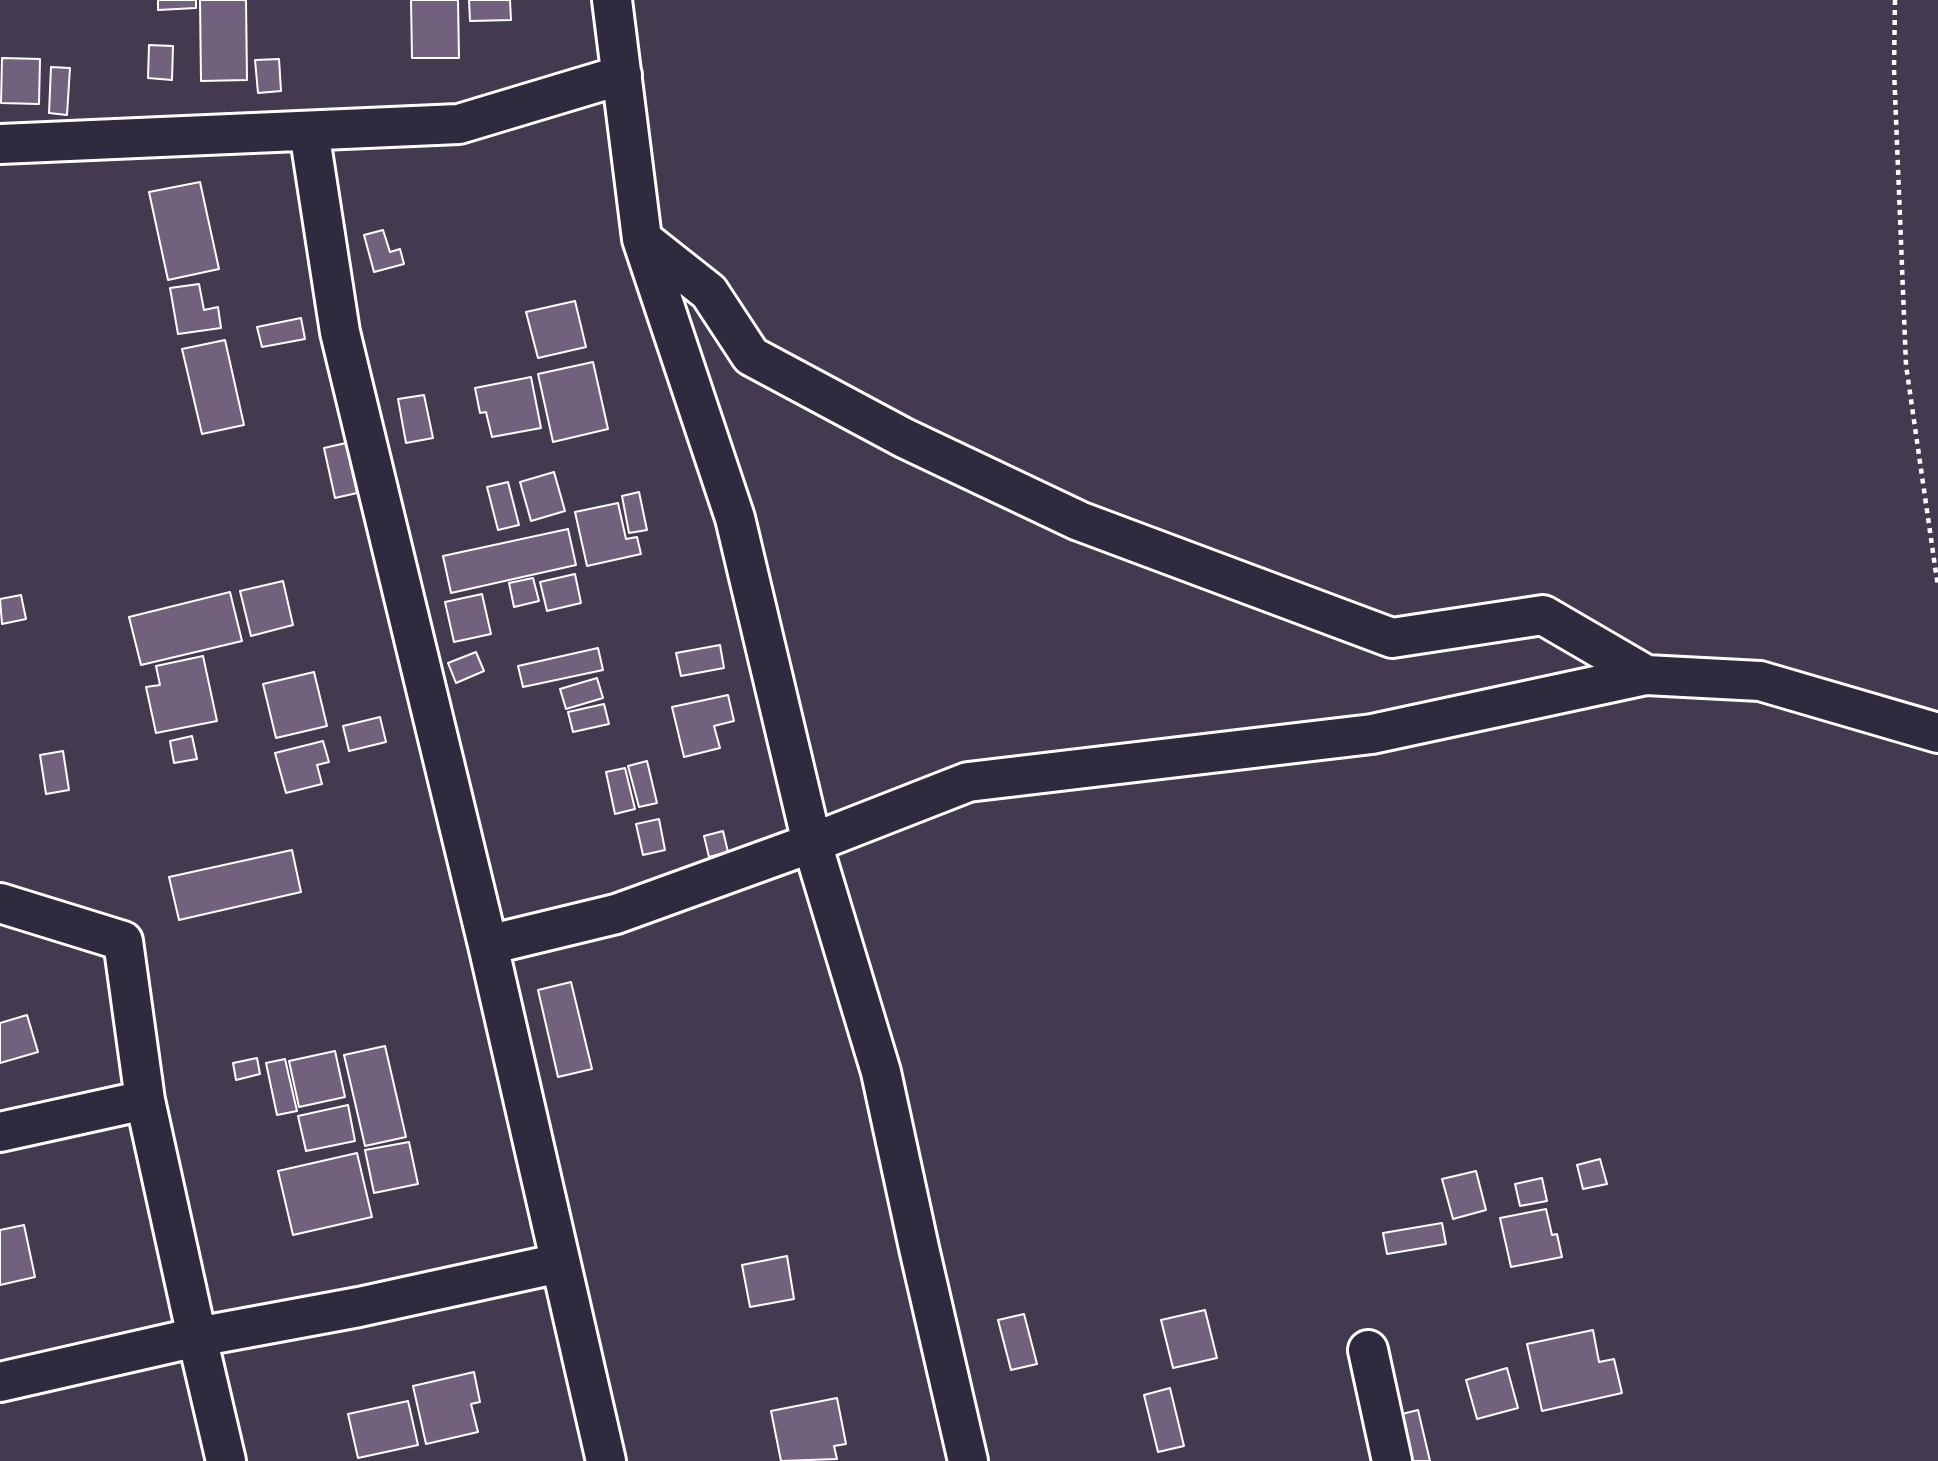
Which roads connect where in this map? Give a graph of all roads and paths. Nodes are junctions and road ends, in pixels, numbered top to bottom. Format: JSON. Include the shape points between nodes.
{"nodes":[{"id":1,"x":612,"y":0,"type":"edge"},
{"id":2,"x":1895,"y":0,"type":"edge"},
{"id":3,"x":622,"y":75,"type":"junction"},
{"id":4,"x":309,"y":131,"type":"junction"},
{"id":5,"x":0,"y":144,"type":"edge"},
{"id":6,"x":642,"y":239,"type":"junction"},
{"id":7,"x":1938,"y":587,"type":"edge"},
{"id":8,"x":1646,"y":674,"type":"junction"},
{"id":9,"x":1938,"y":733,"type":"edge"},
{"id":10,"x":812,"y":842,"type":"junction"},
{"id":11,"x":0,"y":903,"type":"edge"},
{"id":12,"x":488,"y":945,"type":"junction"},
{"id":13,"x":145,"y":1100,"type":"junction"},
{"id":14,"x":0,"y":1132,"type":"edge"},
{"id":15,"x":560,"y":1263,"type":"junction"},
{"id":16,"x":197,"y":1337,"type":"junction"},
{"id":17,"x":1368,"y":1350,"type":"dead end"},
{"id":18,"x":0,"y":1382,"type":"edge"},
{"id":19,"x":226,"y":1461,"type":"edge"},
{"id":20,"x":606,"y":1461,"type":"edge"},
{"id":21,"x":968,"y":1461,"type":"edge"},
{"id":22,"x":1392,"y":1461,"type":"edge"}],
"edges":[{"from":1,"to":3,"type":"street"},
{"from":2,"to":7,"type":"path","via":[[1906,365]]},
{"from":3,"to":4,"type":"street","via":[[459,124]]},
{"from":3,"to":6,"type":"street"},
{"from":4,"to":5,"type":"street"},
{"from":4,"to":12,"type":"street","via":[[340,332]]},
{"from":6,"to":8,"type":"street","via":[[709,292],[751,356],[904,438],[1079,521],[1392,638],[1543,615]]},
{"from":6,"to":10,"type":"street","via":[[735,518]]},
{"from":8,"to":9,"type":"street","via":[[1760,681]]},
{"from":8,"to":10,"type":"street","via":[[1371,734],[968,782]]},
{"from":10,"to":12,"type":"street","via":[[616,914]]},
{"from":10,"to":21,"type":"street","via":[[881,1072]]},
{"from":11,"to":13,"type":"street","via":[[123,941]]},
{"from":12,"to":15,"type":"street"},
{"from":13,"to":14,"type":"street"},
{"from":13,"to":16,"type":"street"},
{"from":15,"to":16,"type":"street"},
{"from":15,"to":20,"type":"street"},
{"from":16,"to":18,"type":"street"},
{"from":16,"to":19,"type":"street"},
{"from":17,"to":22,"type":"street"}]}
